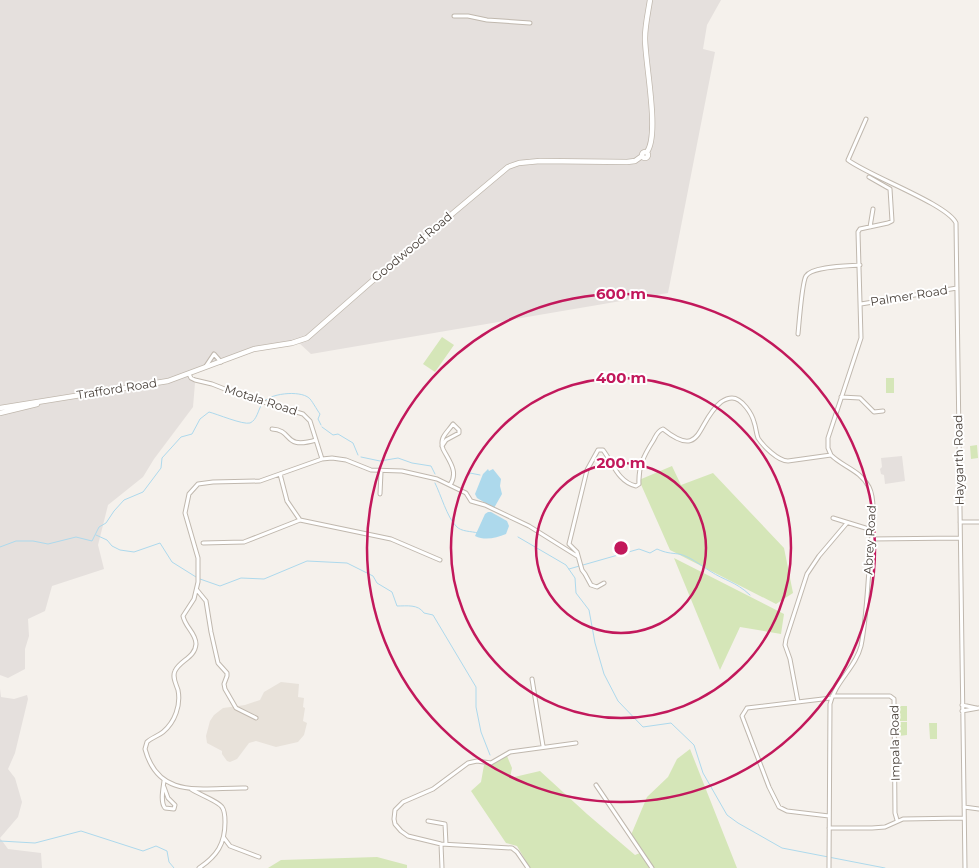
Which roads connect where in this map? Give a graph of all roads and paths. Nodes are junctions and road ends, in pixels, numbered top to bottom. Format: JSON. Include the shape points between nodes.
{"nodes":[{"id":1,"x":650,"y":0,"type":"edge"},
{"id":2,"x":454,"y":16,"type":"dead end"},
{"id":3,"x":530,"y":23,"type":"dead end"},
{"id":4,"x":866,"y":119,"type":"dead end"},
{"id":5,"x":869,"y":176,"type":"dead end"},
{"id":6,"x":873,"y":209,"type":"dead end"},
{"id":7,"x":870,"y":227,"type":"junction"},
{"id":8,"x":860,"y":265,"type":"junction"},
{"id":9,"x":957,"y":288,"type":"junction"},
{"id":10,"x":861,"y":304,"type":"junction"},
{"id":11,"x":798,"y":334,"type":"dead end"},
{"id":12,"x":221,"y":362,"type":"junction"},
{"id":13,"x":199,"y":370,"type":"junction"},
{"id":14,"x":189,"y":374,"type":"junction"},
{"id":15,"x":841,"y":397,"type":"junction"},
{"id":16,"x":44,"y":401,"type":"junction"},
{"id":17,"x":0,"y":408,"type":"edge"},
{"id":18,"x":883,"y":411,"type":"dead end"},
{"id":19,"x":0,"y":413,"type":"edge"},
{"id":20,"x":272,"y":428,"type":"dead end"},
{"id":21,"x":316,"y":440,"type":"junction"},
{"id":22,"x":442,"y":446,"type":"junction"},
{"id":23,"x":831,"y":455,"type":"junction"},
{"id":24,"x":322,"y":459,"type":"junction"},
{"id":25,"x":380,"y":472,"type":"junction"},
{"id":26,"x":280,"y":474,"type":"junction"},
{"id":27,"x":450,"y":485,"type":"junction"},
{"id":28,"x":380,"y":494,"type":"dead end"},
{"id":29,"x":833,"y":518,"type":"dead end"},
{"id":30,"x":300,"y":520,"type":"junction"},
{"id":31,"x":960,"y":522,"type":"junction"},
{"id":32,"x":979,"y":522,"type":"edge"},
{"id":33,"x":847,"y":523,"type":"junction"},
{"id":34,"x":872,"y":530,"type":"junction"},
{"id":35,"x":872,"y":538,"type":"junction"},
{"id":36,"x":960,"y":538,"type":"junction"},
{"id":37,"x":203,"y":543,"type":"dead end"},
{"id":38,"x":577,"y":556,"type":"junction"},
{"id":39,"x":440,"y":560,"type":"dead end"},
{"id":40,"x":604,"y":582,"type":"dead end"},
{"id":41,"x":196,"y":590,"type":"junction"},
{"id":42,"x":532,"y":679,"type":"dead end"},
{"id":43,"x":832,"y":697,"type":"junction"},
{"id":44,"x":798,"y":702,"type":"junction"},
{"id":45,"x":962,"y":706,"type":"junction"},
{"id":46,"x":978,"y":708,"type":"edge"},
{"id":47,"x":962,"y":711,"type":"junction"},
{"id":48,"x":256,"y":718,"type":"dead end"},
{"id":49,"x":576,"y":743,"type":"dead end"},
{"id":50,"x":543,"y":746,"type":"junction"},
{"id":51,"x":163,"y":780,"type":"junction"},
{"id":52,"x":596,"y":785,"type":"dead end"},
{"id":53,"x":164,"y":787,"type":"junction"},
{"id":54,"x":246,"y":788,"type":"dead end"},
{"id":55,"x":190,"y":789,"type":"junction"},
{"id":56,"x":964,"y":807,"type":"junction"},
{"id":57,"x":979,"y":809,"type":"edge"},
{"id":58,"x":829,"y":816,"type":"junction"},
{"id":59,"x":964,"y":818,"type":"junction"},
{"id":60,"x":897,"y":820,"type":"junction"},
{"id":61,"x":428,"y":821,"type":"dead end"},
{"id":62,"x":829,"y":828,"type":"junction"},
{"id":63,"x":224,"y":838,"type":"junction"},
{"id":64,"x":441,"y":844,"type":"junction"},
{"id":65,"x":446,"y":844,"type":"junction"},
{"id":66,"x":259,"y":858,"type":"dead end"},
{"id":67,"x":829,"y":867,"type":"edge"},
{"id":68,"x":199,"y":868,"type":"edge"},
{"id":69,"x":442,"y":868,"type":"edge"},
{"id":70,"x":528,"y":868,"type":"edge"},
{"id":71,"x":652,"y":868,"type":"edge"},
{"id":72,"x":965,"y":868,"type":"edge"}],
"edges":[{"from":1,"to":12,"type":"street","name":"Goodwood Road","via":[[645,36],[652,145],[647,152],[627,162],[540,161],[513,164],[307,338],[254,350]]},
{"from":2,"to":3,"type":"street"},
{"from":4,"to":9,"type":"street","name":"Haygarth Road","via":[[848,160],[953,218],[956,225]]},
{"from":5,"to":7,"type":"street","via":[[890,190],[892,221]]},
{"from":6,"to":7,"type":"street"},
{"from":7,"to":8,"type":"street","via":[[858,232]]},
{"from":8,"to":10,"type":"street"},
{"from":8,"to":11,"type":"street","via":[[838,266],[807,274]]},
{"from":9,"to":10,"type":"street","name":"Palmer Road"},
{"from":9,"to":31,"type":"street","name":"Haygarth Road"},
{"from":10,"to":15,"type":"street","via":[[860,341]]},
{"from":12,"to":13,"type":"street","name":"Goodwood Road"},
{"from":12,"to":13,"type":"street","via":[[214,354],[209,363]]},
{"from":13,"to":14,"type":"street","name":"Goodwood Road"},
{"from":14,"to":16,"type":"street","name":"Trafford Road","via":[[153,384]]},
{"from":14,"to":21,"type":"street","name":"Motala Road","via":[[195,380],[304,414],[310,421]]},
{"from":15,"to":18,"type":"street","via":[[860,398],[874,412]]},
{"from":15,"to":23,"type":"street","via":[[828,438]]},
{"from":16,"to":17,"type":"street","name":"Trafford Road"},
{"from":16,"to":19,"type":"street","name":"Trafford Road"},
{"from":20,"to":21,"type":"street","via":[[296,443]]},
{"from":21,"to":24,"type":"street","name":"Motala Road"},
{"from":22,"to":22,"type":"street","via":[[460,432],[453,424],[443,437]]},
{"from":22,"to":27,"type":"street","via":[[454,476]]},
{"from":23,"to":34,"type":"street","name":"Abrey Road","via":[[854,470],[868,485],[873,503]]},
{"from":23,"to":38,"type":"street","via":[[788,461],[780,459],[759,439],[750,413],[741,403],[734,398],[725,399],[706,418],[698,436],[688,442],[660,430],[644,455],[636,486],[614,469],[603,450],[597,451],[587,470],[570,535],[570,546]]},
{"from":24,"to":25,"type":"street","via":[[341,459]]},
{"from":24,"to":26,"type":"street"},
{"from":25,"to":27,"type":"street","via":[[412,473]]},
{"from":25,"to":28,"type":"street"},
{"from":26,"to":30,"type":"street","via":[[287,501]]},
{"from":26,"to":41,"type":"street","via":[[255,481],[205,482],[192,489],[185,513],[198,558]]},
{"from":27,"to":38,"type":"street","via":[[465,492],[471,501],[529,526]]},
{"from":29,"to":33,"type":"street"},
{"from":30,"to":37,"type":"street","via":[[244,542]]},
{"from":30,"to":39,"type":"street","via":[[388,538]]},
{"from":31,"to":32,"type":"street"},
{"from":31,"to":36,"type":"street","name":"Haygarth Road"},
{"from":33,"to":34,"type":"street"},
{"from":33,"to":44,"type":"street","via":[[808,572],[786,639]]},
{"from":34,"to":35,"type":"street","name":"Abrey Road"},
{"from":35,"to":36,"type":"street"},
{"from":35,"to":43,"type":"street","name":"Abrey Road","via":[[861,648]]},
{"from":36,"to":45,"type":"street","name":"Haygarth Road"},
{"from":38,"to":40,"type":"street","via":[[591,585],[597,587]]},
{"from":41,"to":48,"type":"street","via":[[205,600],[218,663],[227,673],[225,689],[236,708]]},
{"from":41,"to":51,"type":"street","via":[[183,615],[196,645],[191,656],[174,673],[178,696],[175,717],[145,747]]},
{"from":42,"to":50,"type":"street"},
{"from":43,"to":44,"type":"street"},
{"from":43,"to":58,"type":"street","name":"Abrey Road"},
{"from":43,"to":60,"type":"street","name":"Impala Road","via":[[890,696],[894,699]]},
{"from":44,"to":58,"type":"street","via":[[746,709],[743,721],[780,808]]},
{"from":45,"to":46,"type":"street"},
{"from":45,"to":47,"type":"street","name":"Haygarth Road"},
{"from":46,"to":47,"type":"street"},
{"from":47,"to":56,"type":"street","name":"Haygarth Road"},
{"from":49,"to":50,"type":"street"},
{"from":50,"to":64,"type":"street","via":[[510,752],[491,763],[468,762],[433,789],[398,806],[394,819],[401,831],[408,836]]},
{"from":51,"to":53,"type":"street"},
{"from":51,"to":55,"type":"street"},
{"from":52,"to":71,"type":"street"},
{"from":53,"to":53,"type":"street","via":[[164,808],[174,809],[175,805]]},
{"from":54,"to":55,"type":"street"},
{"from":55,"to":63,"type":"street","via":[[222,807]]},
{"from":56,"to":57,"type":"street"},
{"from":56,"to":59,"type":"street","name":"Haygarth Road"},
{"from":58,"to":62,"type":"street","name":"Abrey Road"},
{"from":59,"to":60,"type":"street"},
{"from":59,"to":72,"type":"street","name":"Haygarth Road"},
{"from":60,"to":62,"type":"street","via":[[885,827]]},
{"from":61,"to":65,"type":"street","via":[[445,824]]},
{"from":62,"to":67,"type":"street","name":"Abrey Road"},
{"from":63,"to":66,"type":"street","via":[[230,846]]},
{"from":63,"to":68,"type":"street","via":[[219,852]]},
{"from":64,"to":65,"type":"street"},
{"from":64,"to":69,"type":"street"},
{"from":65,"to":70,"type":"street","via":[[512,848]]}]}
